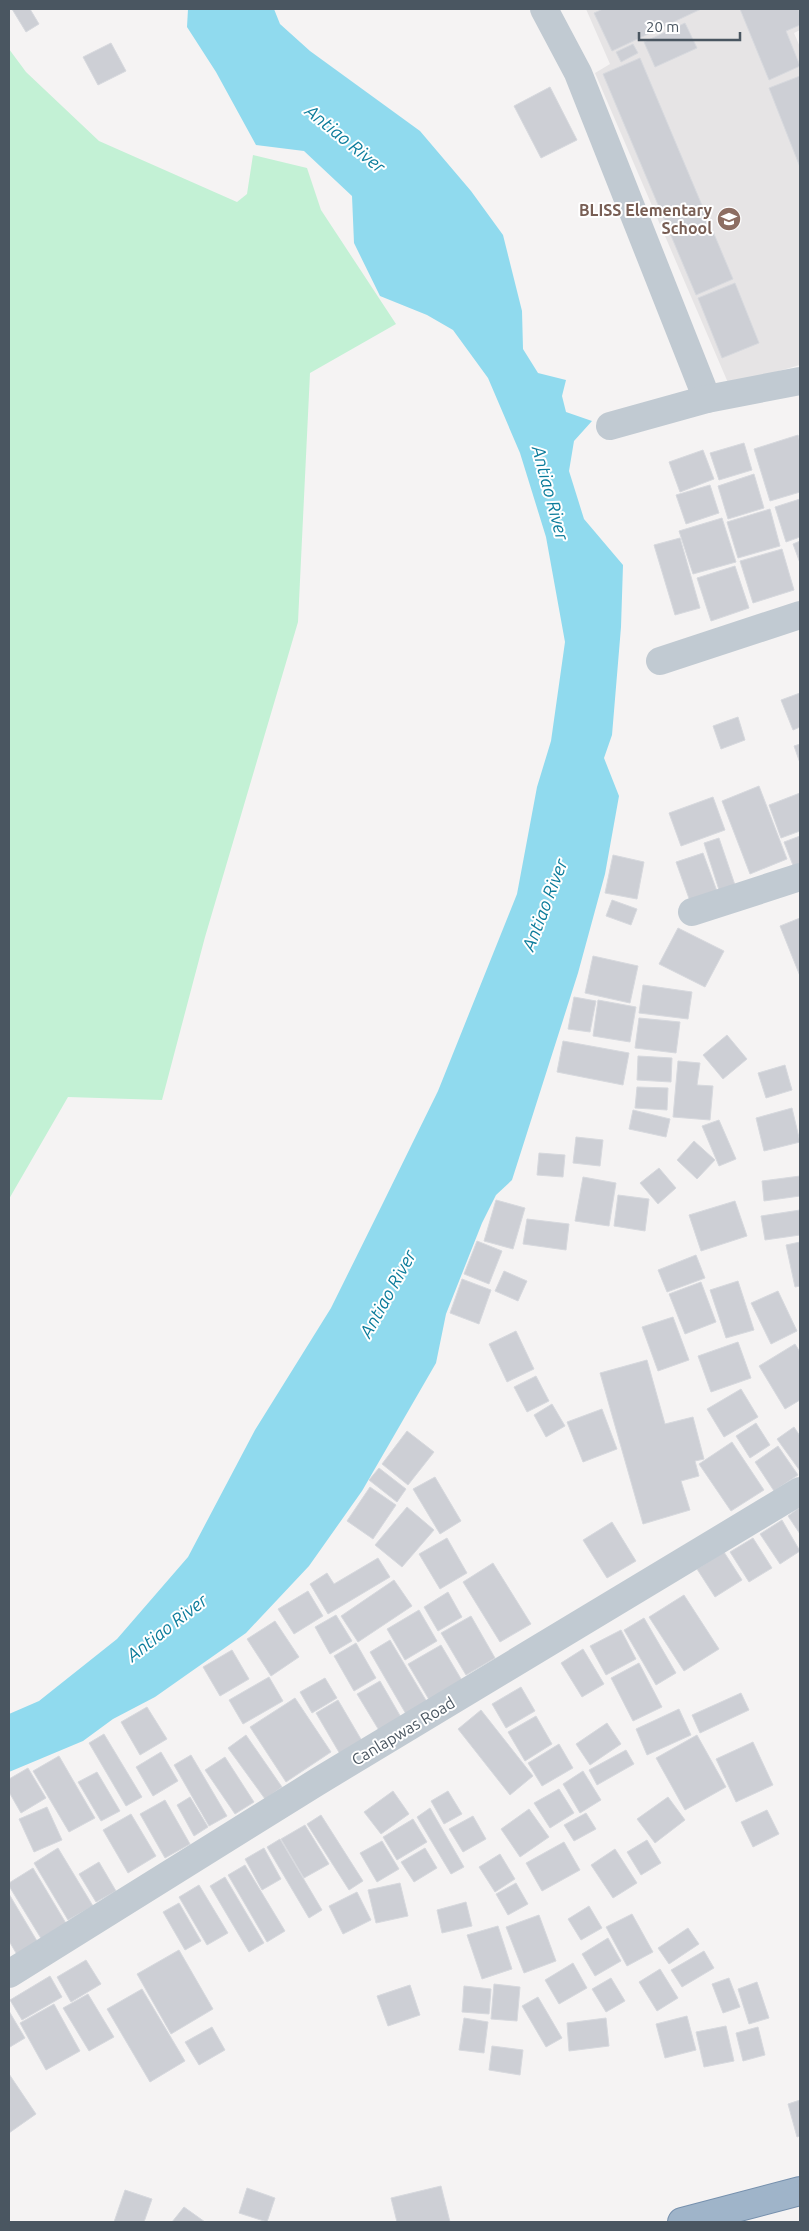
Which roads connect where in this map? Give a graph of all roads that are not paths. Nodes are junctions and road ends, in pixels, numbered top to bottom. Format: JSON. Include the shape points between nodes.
{"nodes":[{"id":1,"x":544,"y":9,"type":"edge"},
{"id":2,"x":800,"y":381,"type":"edge"},
{"id":3,"x":706,"y":400,"type":"junction"},
{"id":4,"x":610,"y":426,"type":"dead end"},
{"id":5,"x":800,"y":615,"type":"edge"},
{"id":6,"x":660,"y":661,"type":"dead end"},
{"id":7,"x":800,"y":877,"type":"edge"},
{"id":8,"x":692,"y":912,"type":"dead end"},
{"id":9,"x":800,"y":1491,"type":"edge"},
{"id":10,"x":9,"y":1974,"type":"edge"},
{"id":11,"x":800,"y":2191,"type":"edge"},
{"id":12,"x":682,"y":2222,"type":"edge"}],
"edges":[{"from":1,"to":3,"type":"street","via":[[578,73]]},
{"from":2,"to":3,"type":"street"},
{"from":3,"to":4,"type":"street"},
{"from":5,"to":6,"type":"street"},
{"from":7,"to":8,"type":"street"},
{"from":9,"to":10,"type":"street","name":"Canlapwas Road","via":[[318,1782]]},
{"from":11,"to":12,"type":"highway"}]}
